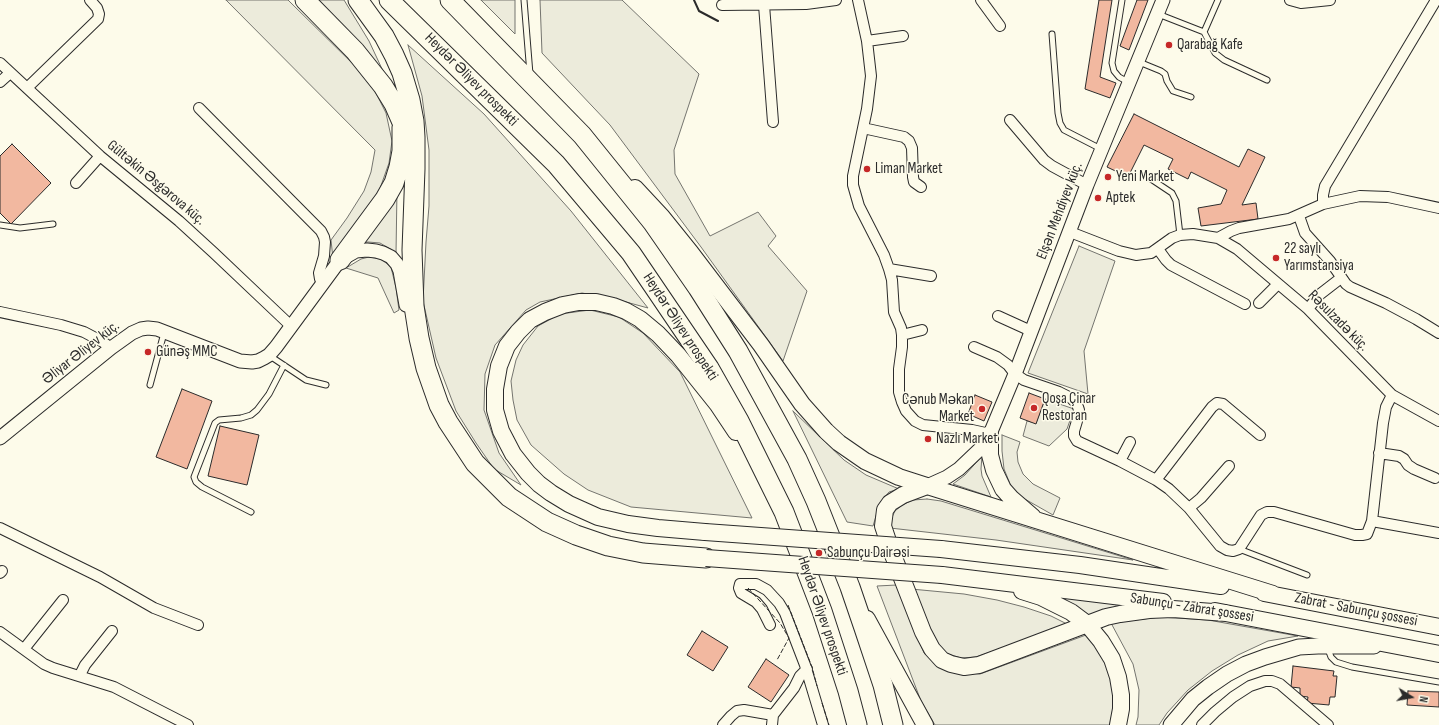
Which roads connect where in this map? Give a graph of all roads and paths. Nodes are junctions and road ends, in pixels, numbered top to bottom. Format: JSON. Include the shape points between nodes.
{"nodes":[{"id":1,"x":90,"y":0,"type":"edge"},
{"id":2,"x":305,"y":0,"type":"edge"},
{"id":3,"x":358,"y":0,"type":"edge"},
{"id":4,"x":389,"y":0,"type":"edge"},
{"id":5,"x":450,"y":0,"type":"edge"},
{"id":6,"x":524,"y":0,"type":"edge"},
{"id":7,"x":836,"y":0,"type":"edge"},
{"id":8,"x":858,"y":0,"type":"edge"},
{"id":9,"x":981,"y":0,"type":"edge"},
{"id":10,"x":1122,"y":0,"type":"edge"},
{"id":11,"x":1163,"y":0,"type":"edge"},
{"id":12,"x":1218,"y":0,"type":"edge"},
{"id":13,"x":1290,"y":0,"type":"edge"},
{"id":14,"x":1330,"y":0,"type":"edge"},
{"id":15,"x":1436,"y":0,"type":"edge"},
{"id":16,"x":722,"y":5,"type":"dead end"},
{"id":17,"x":764,"y":5,"type":"junction"},
{"id":18,"x":1157,"y":14,"type":"junction"},
{"id":19,"x":1000,"y":26,"type":"dead end"},
{"id":20,"x":1204,"y":32,"type":"junction"},
{"id":21,"x":1052,"y":34,"type":"dead end"},
{"id":22,"x":904,"y":36,"type":"dead end"},
{"id":23,"x":867,"y":41,"type":"junction"},
{"id":24,"x":1138,"y":61,"type":"junction"},
{"id":25,"x":0,"y":63,"type":"edge"},
{"id":26,"x":10,"y":73,"type":"junction"},
{"id":27,"x":1267,"y":80,"type":"dead end"},
{"id":28,"x":0,"y":82,"type":"edge"},
{"id":29,"x":1129,"y":82,"type":"junction"},
{"id":30,"x":531,"y":83,"type":"junction"},
{"id":31,"x":27,"y":88,"type":"junction"},
{"id":32,"x":1191,"y":97,"type":"dead end"},
{"id":33,"x":199,"y":108,"type":"dead end"},
{"id":34,"x":401,"y":117,"type":"junction"},
{"id":35,"x":1010,"y":120,"type":"dead end"},
{"id":36,"x":773,"y":122,"type":"dead end"},
{"id":37,"x":863,"y":128,"type":"junction"},
{"id":38,"x":582,"y":135,"type":"junction"},
{"id":39,"x":1102,"y":149,"type":"junction"},
{"id":40,"x":100,"y":156,"type":"junction"},
{"id":41,"x":415,"y":169,"type":"junction"},
{"id":42,"x":1145,"y":174,"type":"dead end"},
{"id":43,"x":76,"y":183,"type":"dead end"},
{"id":44,"x":1087,"y":185,"type":"junction"},
{"id":45,"x":921,"y":187,"type":"dead end"},
{"id":46,"x":1323,"y":204,"type":"junction"},
{"id":47,"x":1439,"y":208,"type":"edge"},
{"id":48,"x":1299,"y":216,"type":"junction"},
{"id":49,"x":53,"y":224,"type":"dead end"},
{"id":50,"x":0,"y":225,"type":"edge"},
{"id":51,"x":1070,"y":232,"type":"junction"},
{"id":52,"x":1180,"y":235,"type":"junction"},
{"id":53,"x":1218,"y":238,"type":"junction"},
{"id":54,"x":1158,"y":249,"type":"junction"},
{"id":55,"x":340,"y":260,"type":"junction"},
{"id":56,"x":889,"y":269,"type":"junction"},
{"id":57,"x":931,"y":276,"type":"dead end"},
{"id":58,"x":1341,"y":278,"type":"junction"},
{"id":59,"x":324,"y":282,"type":"junction"},
{"id":60,"x":1278,"y":284,"type":"junction"},
{"id":61,"x":1259,"y":303,"type":"dead end"},
{"id":62,"x":1245,"y":304,"type":"dead end"},
{"id":63,"x":1308,"y":309,"type":"junction"},
{"id":64,"x":0,"y":312,"type":"edge"},
{"id":65,"x":998,"y":316,"type":"dead end"},
{"id":66,"x":291,"y":326,"type":"junction"},
{"id":67,"x":922,"y":330,"type":"dead end"},
{"id":68,"x":1031,"y":331,"type":"junction"},
{"id":69,"x":165,"y":332,"type":"junction"},
{"id":70,"x":1439,"y":333,"type":"edge"},
{"id":71,"x":902,"y":335,"type":"junction"},
{"id":72,"x":974,"y":347,"type":"dead end"},
{"id":73,"x":110,"y":348,"type":"junction"},
{"id":74,"x":269,"y":355,"type":"junction"},
{"id":75,"x":284,"y":365,"type":"junction"},
{"id":76,"x":1015,"y":374,"type":"junction"},
{"id":77,"x":150,"y":385,"type":"dead end"},
{"id":78,"x":326,"y":385,"type":"dead end"},
{"id":79,"x":1392,"y":395,"type":"junction"},
{"id":80,"x":1439,"y":421,"type":"edge"},
{"id":81,"x":448,"y":422,"type":"junction"},
{"id":82,"x":990,"y":434,"type":"junction"},
{"id":83,"x":1260,"y":435,"type":"dead end"},
{"id":84,"x":0,"y":438,"type":"edge"},
{"id":85,"x":1130,"y":442,"type":"dead end"},
{"id":86,"x":1380,"y":454,"type":"junction"},
{"id":87,"x":1120,"y":461,"type":"junction"},
{"id":88,"x":1229,"y":466,"type":"dead end"},
{"id":89,"x":765,"y":475,"type":"junction"},
{"id":90,"x":1435,"y":478,"type":"dead end"},
{"id":91,"x":1156,"y":480,"type":"junction"},
{"id":92,"x":927,"y":486,"type":"junction"},
{"id":93,"x":1189,"y":508,"type":"junction"},
{"id":94,"x":251,"y":512,"type":"dead end"},
{"id":95,"x":1372,"y":521,"type":"junction"},
{"id":96,"x":1038,"y":522,"type":"junction"},
{"id":97,"x":0,"y":528,"type":"edge"},
{"id":98,"x":1439,"y":534,"type":"edge"},
{"id":99,"x":1239,"y":549,"type":"junction"},
{"id":100,"x":706,"y":558,"type":"joint"},
{"id":101,"x":942,"y":575,"type":"junction"},
{"id":102,"x":1306,"y":575,"type":"dead end"},
{"id":103,"x":850,"y":587,"type":"junction"},
{"id":104,"x":1273,"y":594,"type":"junction"},
{"id":105,"x":63,"y":600,"type":"dead end"},
{"id":106,"x":1226,"y":613,"type":"junction"},
{"id":107,"x":1087,"y":624,"type":"junction"},
{"id":108,"x":198,"y":625,"type":"dead end"},
{"id":109,"x":770,"y":625,"type":"dead end"},
{"id":110,"x":1439,"y":627,"type":"edge"},
{"id":111,"x":112,"y":631,"type":"dead end"},
{"id":112,"x":0,"y":632,"type":"edge"},
{"id":113,"x":1328,"y":646,"type":"junction"},
{"id":114,"x":1398,"y":646,"type":"junction"},
{"id":115,"x":24,"y":649,"type":"junction"},
{"id":116,"x":1439,"y":654,"type":"edge"},
{"id":117,"x":807,"y":670,"type":"junction"},
{"id":118,"x":80,"y":675,"type":"junction"},
{"id":119,"x":1439,"y":682,"type":"edge"},
{"id":120,"x":848,"y":691,"type":"junction"},
{"id":121,"x":772,"y":720,"type":"edge"},
{"id":122,"x":188,"y":725,"type":"edge"},
{"id":123,"x":723,"y":725,"type":"edge"},
{"id":124,"x":823,"y":725,"type":"edge"},
{"id":125,"x":852,"y":725,"type":"edge"},
{"id":126,"x":857,"y":725,"type":"edge"},
{"id":127,"x":893,"y":725,"type":"edge"},
{"id":128,"x":925,"y":725,"type":"edge"},
{"id":129,"x":1118,"y":725,"type":"edge"},
{"id":130,"x":1171,"y":725,"type":"edge"},
{"id":131,"x":1202,"y":725,"type":"edge"},
{"id":132,"x":1328,"y":725,"type":"edge"}],
"edges":[{"from":1,"to":31,"type":"street","via":[[97,8],[98,19]]},
{"from":2,"to":34,"type":"highway","via":[[355,51],[383,86]]},
{"from":3,"to":41,"type":"highway","via":[[384,36],[402,73],[414,121]]},
{"from":4,"to":89,"type":"highway","name":"Heydər Əliyev prospekti","via":[[556,164],[631,253],[708,368],[739,421]]},
{"from":5,"to":30,"type":"highway"},
{"from":6,"to":30,"type":"lane"},
{"from":7,"to":17,"type":"street"},
{"from":8,"to":23,"type":"street"},
{"from":9,"to":19,"type":"street"},
{"from":10,"to":29,"type":"lane","via":[[1112,63],[1119,77]]},
{"from":11,"to":18,"type":"street","name":"Elşən Mehdiyev küç."},
{"from":12,"to":20,"type":"lane"},
{"from":13,"to":14,"type":"street","via":[[1301,3]]},
{"from":15,"to":46,"type":"street","via":[[1325,186]]},
{"from":16,"to":17,"type":"street"},
{"from":17,"to":36,"type":"street"},
{"from":18,"to":20,"type":"lane"},
{"from":18,"to":24,"type":"street","name":"Elşən Mehdiyev küç."},
{"from":20,"to":27,"type":"lane","via":[[1215,53],[1224,60]]},
{"from":21,"to":39,"type":"lane","via":[[1060,123],[1064,130]]},
{"from":22,"to":23,"type":"street"},
{"from":23,"to":37,"type":"street","via":[[871,76]]},
{"from":24,"to":29,"type":"street","name":"Elşən Mehdiyev küç."},
{"from":24,"to":32,"type":"lane","via":[[1161,70],[1173,91]]},
{"from":25,"to":26,"type":"street","name":"Gültəkin Əsgərova küç."},
{"from":26,"to":28,"type":"street"},
{"from":26,"to":31,"type":"street","name":"Gültəkin Əsgərova küç."},
{"from":29,"to":39,"type":"street","name":"Elşən Mehdiyev küç."},
{"from":30,"to":38,"type":"highway"},
{"from":31,"to":40,"type":"street","name":"Gültəkin Əsgərova küç."},
{"from":33,"to":59,"type":"street","via":[[321,231],[325,242],[324,256],[318,273]]},
{"from":34,"to":41,"type":"highway"},
{"from":34,"to":55,"type":"highway","via":[[402,151],[394,183]]},
{"from":35,"to":44,"type":"street","via":[[1044,160]]},
{"from":37,"to":45,"type":"street","via":[[909,141],[912,148],[914,182]]},
{"from":37,"to":56,"type":"street","via":[[853,185],[859,206]]},
{"from":38,"to":92,"type":"main road","via":[[639,192],[677,235],[721,291],[802,404],[826,431],[865,461],[899,477]]},
{"from":38,"to":103,"type":"highway","via":[[654,223],[738,351],[797,459]]},
{"from":39,"to":44,"type":"street","name":"Elşən Mehdiyev küç."},
{"from":40,"to":43,"type":"street"},
{"from":40,"to":66,"type":"street","name":"Gültəkin Əsgərova küç.","via":[[185,226]]},
{"from":41,"to":81,"type":"highway","via":[[412,250],[414,306],[426,368]]},
{"from":42,"to":52,"type":"lane","via":[[1172,193],[1176,201]]},
{"from":44,"to":51,"type":"street","name":"Elşən Mehdiyev küç."},
{"from":46,"to":47,"type":"street","via":[[1360,196],[1377,196]]},
{"from":46,"to":48,"type":"street"},
{"from":48,"to":53,"type":"street","via":[[1239,228]]},
{"from":48,"to":58,"type":"street","via":[[1304,232],[1330,261]]},
{"from":49,"to":50,"type":"lane","via":[[20,228]]},
{"from":51,"to":54,"type":"street","via":[[1125,253],[1143,254]]},
{"from":51,"to":68,"type":"street","name":"Elşən Mehdiyev küç."},
{"from":52,"to":53,"type":"street","via":[[1193,234]]},
{"from":52,"to":54,"type":"street"},
{"from":53,"to":60,"type":"street","name":"Rəsulzadə küç.","via":[[1237,249]]},
{"from":54,"to":62,"type":"street","via":[[1171,265]]},
{"from":55,"to":59,"type":"street"},
{"from":55,"to":81,"type":"street","via":[[356,251],[367,250],[384,253],[397,264],[420,368],[431,397]]},
{"from":56,"to":57,"type":"street"},
{"from":56,"to":71,"type":"street","via":[[894,312]]},
{"from":58,"to":63,"type":"street","via":[[1319,295]]},
{"from":58,"to":70,"type":"street","via":[[1350,287],[1386,303]]},
{"from":59,"to":66,"type":"street"},
{"from":60,"to":61,"type":"street"},
{"from":60,"to":63,"type":"street","name":"Rəsulzadə küç."},
{"from":63,"to":79,"type":"street","name":"Rəsulzadə küç."},
{"from":64,"to":73,"type":"street","via":[[61,324],[84,332]]},
{"from":65,"to":68,"type":"street"},
{"from":66,"to":74,"type":"street"},
{"from":67,"to":71,"type":"street"},
{"from":68,"to":76,"type":"street","name":"Elşən Mehdiyev küç."},
{"from":69,"to":73,"type":"street","name":"Əliyar Əliyev küç.","via":[[140,329]]},
{"from":69,"to":74,"type":"street","name":"Əliyar Əliyev küç.","via":[[240,361],[258,362]]},
{"from":69,"to":77,"type":"lane"},
{"from":71,"to":82,"type":"street","via":[[899,392],[906,411],[923,425]]},
{"from":72,"to":76,"type":"street","via":[[998,357]]},
{"from":73,"to":84,"type":"street","name":"Əliyar Əliyev küç."},
{"from":74,"to":75,"type":"lane"},
{"from":75,"to":78,"type":"lane","via":[[306,380]]},
{"from":75,"to":94,"type":"lane","via":[[269,394],[251,415],[214,423],[194,477],[202,487]]},
{"from":76,"to":82,"type":"street","name":"Elşən Mehdiyev küç."},
{"from":76,"to":87,"type":"street","via":[[1071,398],[1079,410],[1074,431],[1077,441]]},
{"from":79,"to":80,"type":"street","name":"Rəsulzadə küç."},
{"from":79,"to":86,"type":"street","via":[[1382,423]]},
{"from":81,"to":100,"type":"highway","via":[[475,463],[509,497],[547,522],[608,546],[643,553]]},
{"from":82,"to":92,"type":"street","name":"Elşən Mehdiyev küç.","via":[[980,449],[959,469]]},
{"from":82,"to":96,"type":"main road","via":[[990,456],[1003,489]]},
{"from":83,"to":91,"type":"street","via":[[1223,404],[1217,403],[1212,406]]},
{"from":85,"to":87,"type":"street"},
{"from":86,"to":90,"type":"street","via":[[1399,456],[1414,469]]},
{"from":86,"to":95,"type":"street"},
{"from":87,"to":91,"type":"street"},
{"from":88,"to":93,"type":"street"},
{"from":89,"to":104,"type":"main road","bridge":true,"via":[[713,399],[678,355],[658,334],[626,311],[596,302],[563,305],[530,320],[506,346],[495,389],[495,410],[501,432],[513,454],[528,473],[551,493],[598,517],[635,525],[705,532],[942,549],[1080,565]]},
{"from":89,"to":120,"type":"highway","name":"Heydər Əliyev prospekti","via":[[784,512],[813,586]]},
{"from":91,"to":93,"type":"street"},
{"from":92,"to":96,"type":"main road"},
{"from":92,"to":107,"type":"main road","via":[[890,503],[885,510],[883,526],[923,632],[932,649],[942,660],[964,667],[979,665]]},
{"from":93,"to":99,"type":"street","via":[[1220,546],[1233,551]]},
{"from":95,"to":98,"type":"street"},
{"from":95,"to":99,"type":"street","via":[[1367,534],[1362,536],[1267,512],[1261,515]]},
{"from":96,"to":104,"type":"main road"},
{"from":97,"to":108,"type":"street","via":[[100,577],[154,608]]},
{"from":99,"to":102,"type":"lane"},
{"from":100,"to":101,"type":"main road","bridge":true},
{"from":101,"to":106,"type":"main road","name":"Sabunçu - Zabrat şossesi","via":[[1178,604]]},
{"from":101,"to":107,"type":"main road","via":[[1024,591],[1060,606]]},
{"from":103,"to":127,"type":"highway","via":[[883,685]]},
{"from":103,"to":128,"type":"main road"},
{"from":104,"to":110,"type":"main road","name":"Zabrat - Sabunçu şossesi"},
{"from":105,"to":115,"type":"street"},
{"from":106,"to":107,"type":"main road","via":[[1149,610],[1120,614]]},
{"from":106,"to":114,"type":"main road","name":"Sabunçu - Zabrat şossesi"},
{"from":107,"to":129,"type":"main road","via":[[1112,659],[1118,676],[1121,695]]},
{"from":109,"to":117,"type":"street","via":[[756,602],[741,593],[740,584],[756,584],[767,590],[779,603]]},
{"from":111,"to":118,"type":"street"},
{"from":112,"to":115,"type":"street"},
{"from":113,"to":114,"type":"main road"},
{"from":113,"to":119,"type":"lane","via":[[1331,657],[1336,662]]},
{"from":113,"to":130,"type":"main road","via":[[1298,647],[1246,664],[1203,691]]},
{"from":114,"to":116,"type":"main road","name":"Sabunçu - Zabrat şossesi"},
{"from":115,"to":118,"type":"street","via":[[44,664],[63,672]]},
{"from":117,"to":121,"type":"street","via":[[800,676]]},
{"from":117,"to":124,"type":"street"},
{"from":118,"to":122,"type":"street","via":[[125,692]]},
{"from":120,"to":125,"type":"main road"},
{"from":120,"to":126,"type":"highway","name":"Heydər Əliyev prospekti"},
{"from":121,"to":123,"type":"street","via":[[744,710],[737,711]]},
{"from":131,"to":132,"type":"street","via":[[1250,686],[1272,681],[1280,684]]}]}
